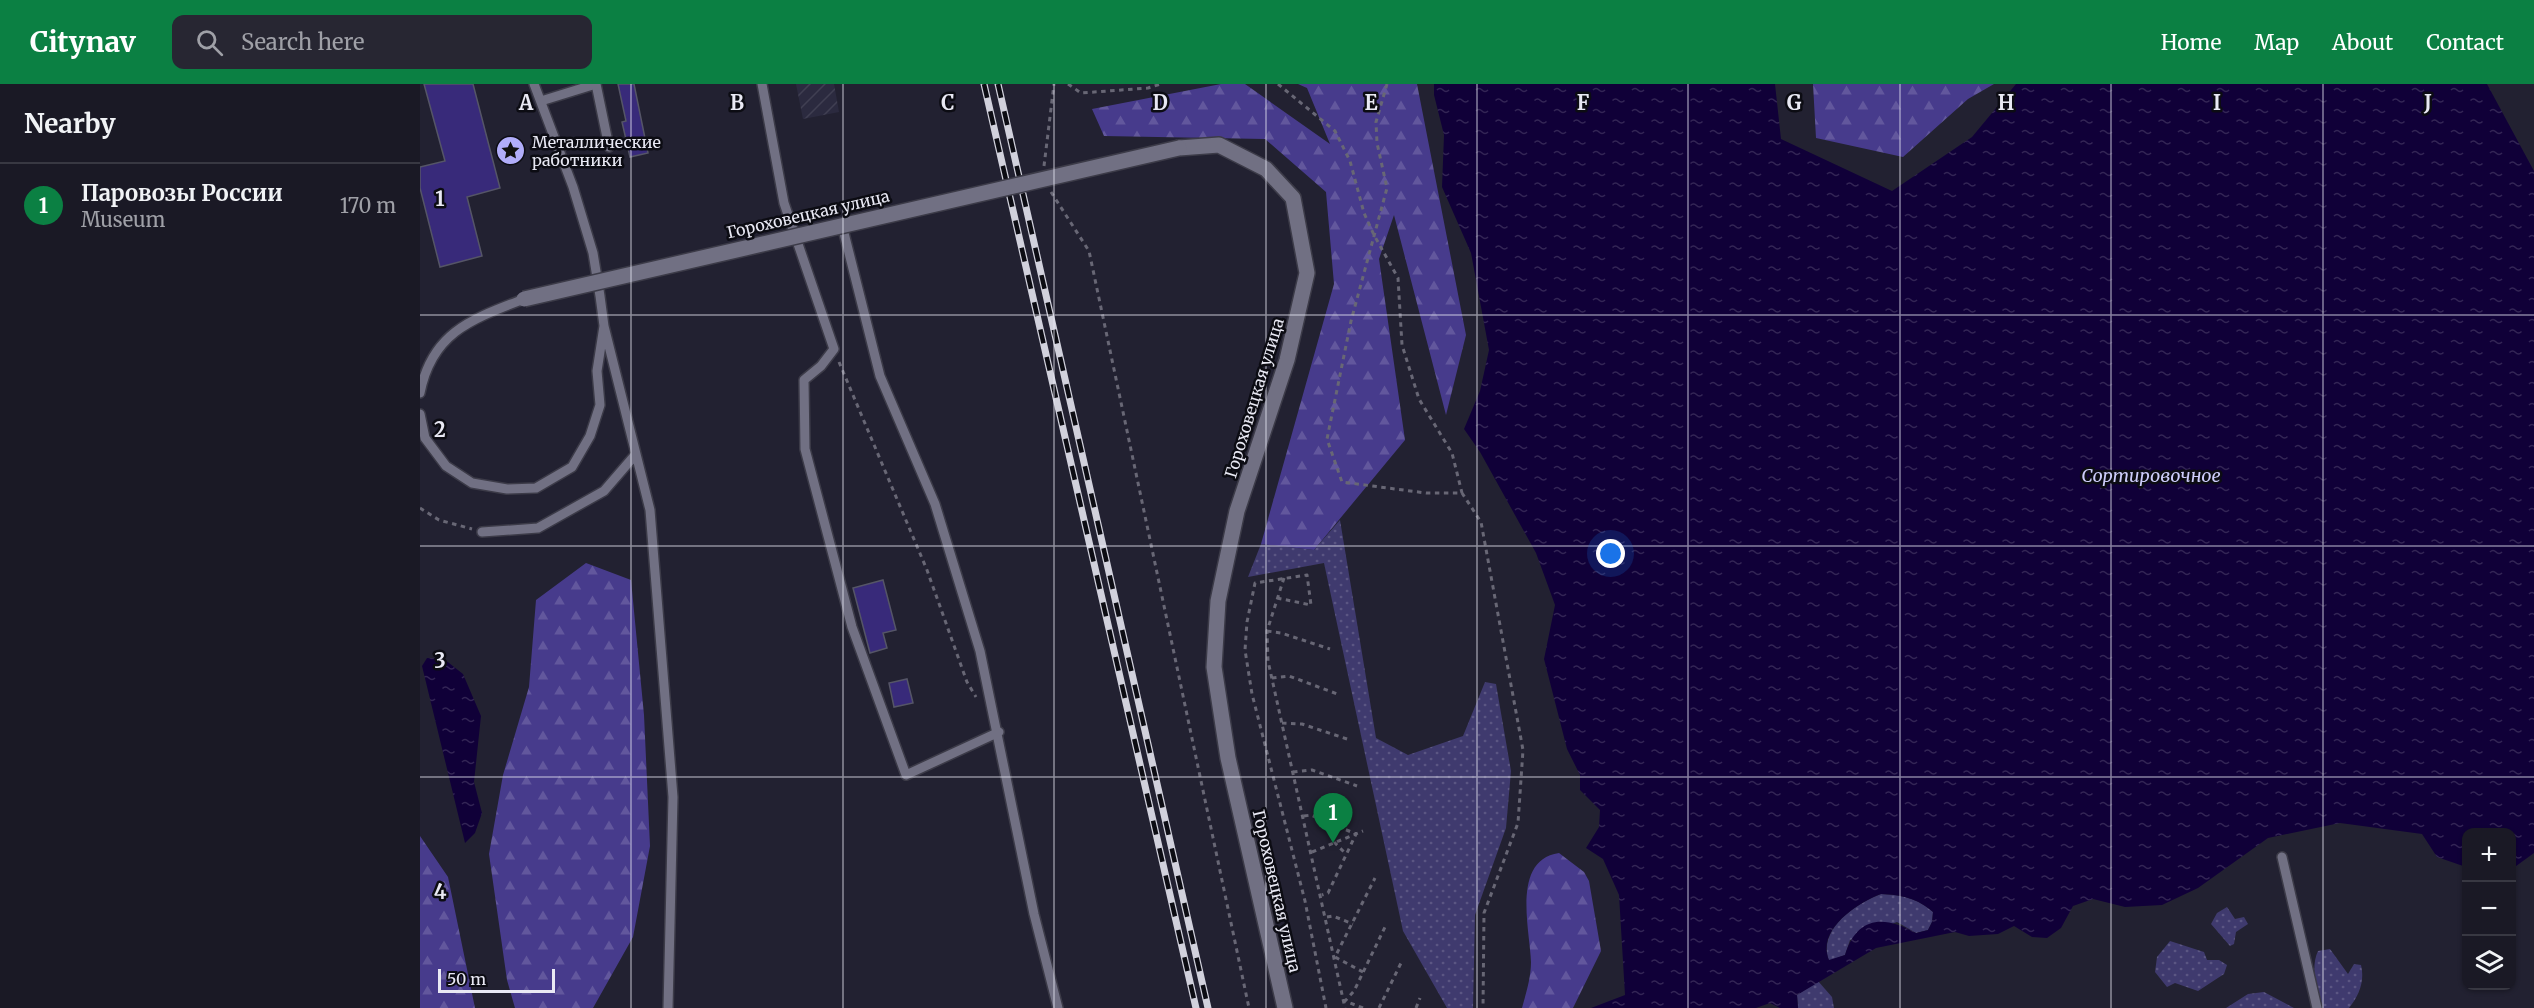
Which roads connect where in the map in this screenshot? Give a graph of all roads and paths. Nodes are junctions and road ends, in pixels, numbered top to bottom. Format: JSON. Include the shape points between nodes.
{"nodes":[{"id":1,"x":534,"y":84,"type":"edge"},
{"id":2,"x":762,"y":84,"type":"edge"},
{"id":3,"x":1054,"y":84,"type":"edge"},
{"id":4,"x":1068,"y":84,"type":"edge"},
{"id":5,"x":1161,"y":84,"type":"edge"},
{"id":6,"x":1278,"y":84,"type":"edge"},
{"id":7,"x":1387,"y":84,"type":"edge"},
{"id":8,"x":541,"y":101,"type":"junction"},
{"id":9,"x":609,"y":147,"type":"dead end"},
{"id":10,"x":1044,"y":172,"type":"dead end"},
{"id":11,"x":1050,"y":189,"type":"dead end"},
{"id":12,"x":842,"y":225,"type":"junction"},
{"id":13,"x":1374,"y":236,"type":"junction"},
{"id":14,"x":524,"y":299,"type":"joint"},
{"id":15,"x":603,"y":326,"type":"junction"},
{"id":16,"x":834,"y":349,"type":"junction"},
{"id":17,"x":420,"y":393,"type":"edge"},
{"id":18,"x":420,"y":414,"type":"edge"},
{"id":19,"x":636,"y":454,"type":"junction"},
{"id":20,"x":1462,"y":494,"type":"junction"},
{"id":21,"x":420,"y":508,"type":"edge"},
{"id":22,"x":482,"y":532,"type":"joint"},
{"id":23,"x":1284,"y":578,"type":"junction"},
{"id":24,"x":1277,"y":598,"type":"junction"},
{"id":25,"x":1267,"y":631,"type":"junction"},
{"id":26,"x":1330,"y":649,"type":"dead end"},
{"id":27,"x":1272,"y":678,"type":"junction"},
{"id":28,"x":1340,"y":695,"type":"dead end"},
{"id":29,"x":980,"y":702,"type":"dead end"},
{"id":30,"x":1281,"y":723,"type":"junction"},
{"id":31,"x":999,"y":732,"type":"junction"},
{"id":32,"x":1350,"y":740,"type":"dead end"},
{"id":33,"x":1293,"y":772,"type":"junction"},
{"id":34,"x":1357,"y":786,"type":"dead end"},
{"id":35,"x":1304,"y":816,"type":"junction"},
{"id":36,"x":1331,"y":824,"type":"junction"},
{"id":37,"x":1363,"y":831,"type":"dead end"},
{"id":38,"x":1356,"y":834,"type":"junction"},
{"id":39,"x":1335,"y":843,"type":"junction"},
{"id":40,"x":1312,"y":852,"type":"junction"},
{"id":41,"x":1347,"y":854,"type":"junction"},
{"id":42,"x":2282,"y":857,"type":"dead end"},
{"id":43,"x":1375,"y":878,"type":"dead end"},
{"id":44,"x":1322,"y":895,"type":"junction"},
{"id":45,"x":1326,"y":917,"type":"junction"},
{"id":46,"x":1353,"y":924,"type":"junction"},
{"id":47,"x":1386,"y":925,"type":"dead end"},
{"id":48,"x":1335,"y":957,"type":"junction"},
{"id":49,"x":1401,"y":963,"type":"dead end"},
{"id":50,"x":1363,"y":972,"type":"junction"},
{"id":51,"x":1420,"y":998,"type":"dead end"},
{"id":52,"x":1345,"y":1001,"type":"junction"},
{"id":53,"x":668,"y":1008,"type":"edge"},
{"id":54,"x":1058,"y":1008,"type":"edge"},
{"id":55,"x":1249,"y":1008,"type":"edge"},
{"id":56,"x":1285,"y":1008,"type":"edge"},
{"id":57,"x":1326,"y":1008,"type":"edge"},
{"id":58,"x":1345,"y":1008,"type":"edge"},
{"id":59,"x":1363,"y":1008,"type":"edge"},
{"id":60,"x":1379,"y":1008,"type":"edge"},
{"id":61,"x":1416,"y":1008,"type":"edge"},
{"id":62,"x":1483,"y":1008,"type":"edge"},
{"id":63,"x":2317,"y":1008,"type":"edge"}],
"edges":[{"from":1,"to":8,"type":"lane"},
{"from":2,"to":16,"type":"lane","via":[[784,202]]},
{"from":3,"to":10,"type":"path"},
{"from":4,"to":5,"type":"path","via":[[1081,93]]},
{"from":6,"to":13,"type":"path","via":[[1335,131],[1350,161]]},
{"from":7,"to":13,"type":"path","via":[[1376,122],[1387,188]]},
{"from":8,"to":9,"type":"lane","via":[[596,84]]},
{"from":8,"to":15,"type":"lane","via":[[593,253]]},
{"from":11,"to":55,"type":"path","via":[[1089,251]]},
{"from":12,"to":14,"type":"street","name":"Гороховецкая улица","bridge":true},
{"from":12,"to":31,"type":"lane","via":[[880,376],[935,504],[981,651]]},
{"from":12,"to":56,"type":"street","name":"Гороховецкая улица","bridge":true,"via":[[1179,148],[1219,145],[1266,169],[1293,198],[1307,273],[1287,360],[1238,511],[1218,601],[1214,667],[1228,758]]},
{"from":13,"to":20,"type":"path","via":[[1398,278],[1402,345],[1419,399],[1452,453]]},
{"from":13,"to":20,"type":"path","via":[[1351,321],[1327,439],[1342,482]]},
{"from":14,"to":17,"type":"lane","via":[[484,314],[445,338],[424,372]]},
{"from":15,"to":18,"type":"lane","via":[[597,371],[600,405],[590,436],[572,468],[536,488],[507,489],[472,483],[446,466],[425,438]]},
{"from":15,"to":19,"type":"lane"},
{"from":16,"to":29,"type":"path","via":[[927,570],[967,682]]},
{"from":16,"to":31,"type":"lane","via":[[804,380],[805,449],[852,627],[906,774]]},
{"from":19,"to":22,"type":"lane","via":[[604,491],[538,528]]},
{"from":19,"to":53,"type":"lane","via":[[650,510],[673,797]]},
{"from":20,"to":62,"type":"path","via":[[1481,522],[1523,750],[1518,823],[1484,913]]},
{"from":21,"to":22,"type":"path","via":[[438,520]]},
{"from":23,"to":24,"type":"path"},
{"from":23,"to":24,"type":"path","via":[[1307,575],[1312,601],[1307,606]]},
{"from":23,"to":57,"type":"path","via":[[1255,583],[1245,650],[1252,694],[1305,901]]},
{"from":24,"to":25,"type":"path"},
{"from":25,"to":26,"type":"path"},
{"from":25,"to":27,"type":"path"},
{"from":27,"to":28,"type":"path","via":[[1289,676]]},
{"from":27,"to":30,"type":"path"},
{"from":30,"to":32,"type":"path","via":[[1302,724]]},
{"from":30,"to":33,"type":"path"},
{"from":31,"to":54,"type":"lane","via":[[1034,914]]},
{"from":33,"to":34,"type":"path","via":[[1312,770]]},
{"from":33,"to":35,"type":"path"},
{"from":35,"to":36,"type":"path"},
{"from":35,"to":40,"type":"path"},
{"from":36,"to":38,"type":"path"},
{"from":36,"to":39,"type":"path"},
{"from":37,"to":38,"type":"path"},
{"from":38,"to":39,"type":"path"},
{"from":38,"to":41,"type":"path"},
{"from":39,"to":40,"type":"path"},
{"from":39,"to":41,"type":"path"},
{"from":40,"to":44,"type":"path"},
{"from":41,"to":44,"type":"path","via":[[1328,893]]},
{"from":42,"to":63,"type":"lane"},
{"from":43,"to":46,"type":"path"},
{"from":44,"to":45,"type":"path"},
{"from":45,"to":46,"type":"path","via":[[1333,915]]},
{"from":45,"to":48,"type":"path"},
{"from":46,"to":48,"type":"path"},
{"from":47,"to":50,"type":"path"},
{"from":48,"to":50,"type":"path"},
{"from":48,"to":52,"type":"path"},
{"from":49,"to":60,"type":"path"},
{"from":50,"to":52,"type":"path"},
{"from":51,"to":61,"type":"path"},
{"from":52,"to":58,"type":"path"},
{"from":52,"to":59,"type":"path"}]}
